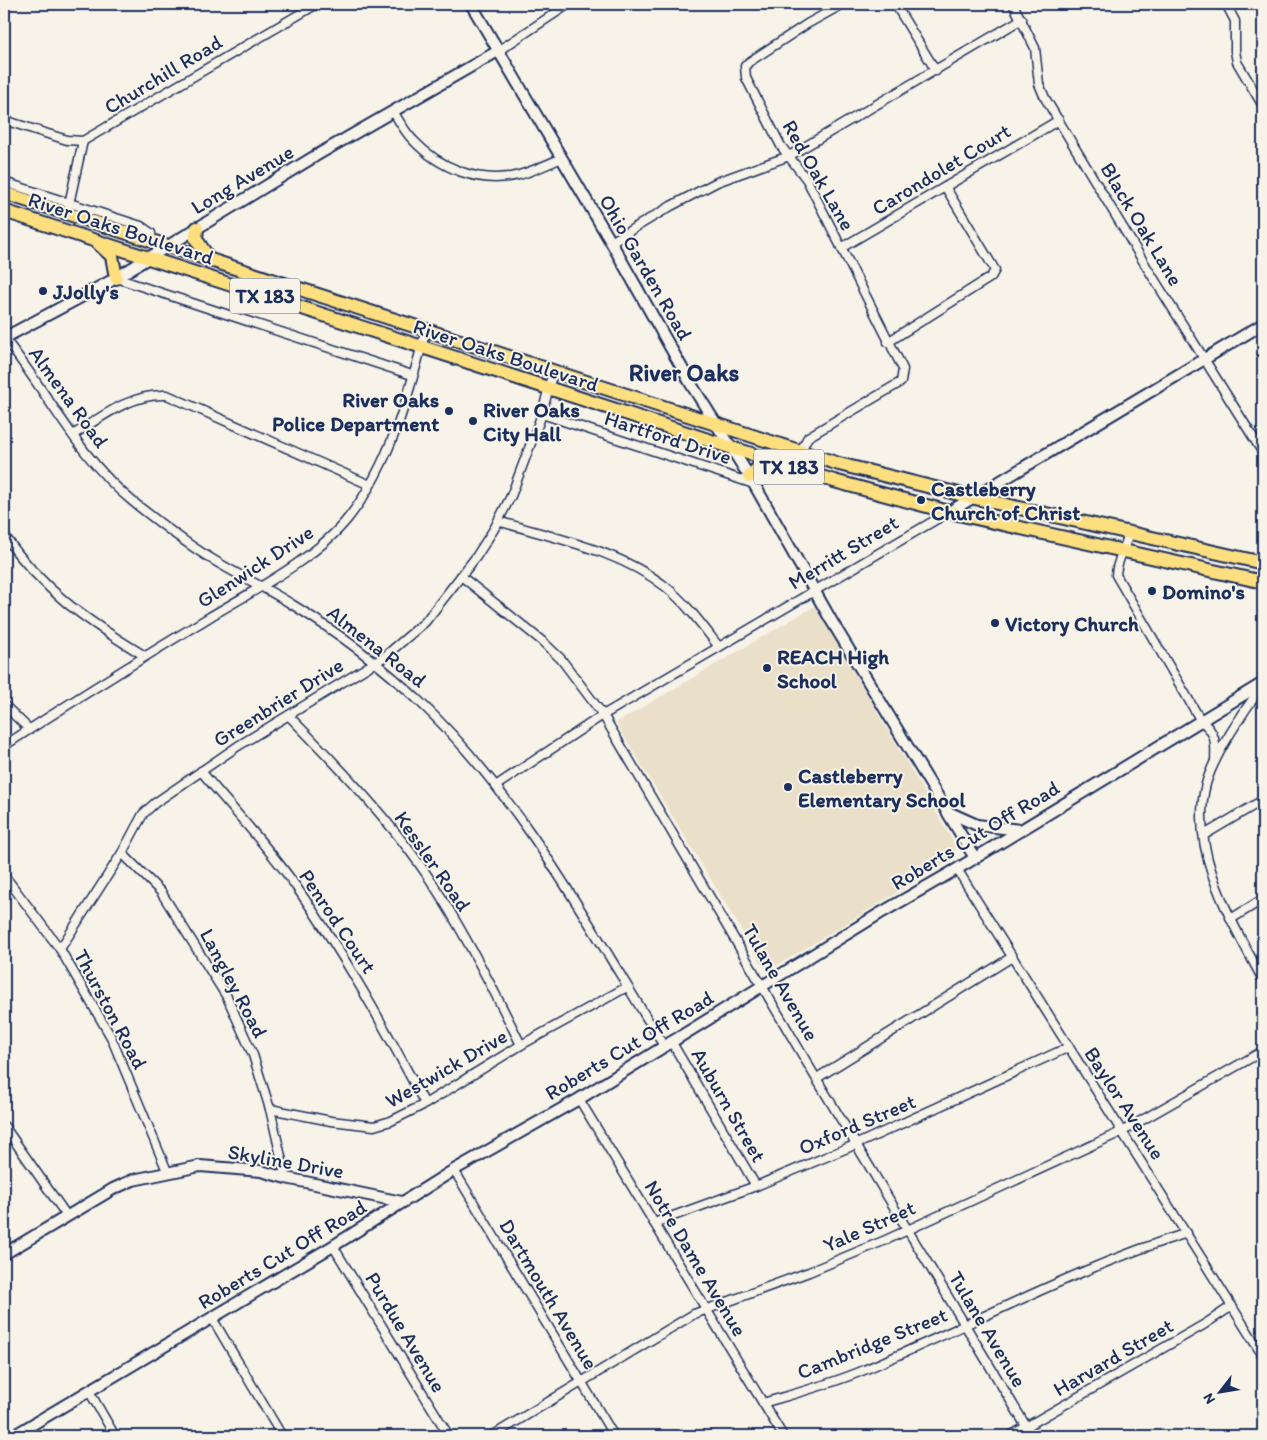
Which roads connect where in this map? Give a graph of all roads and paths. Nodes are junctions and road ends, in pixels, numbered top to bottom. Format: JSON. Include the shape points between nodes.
{"nodes":[{"id":1,"x":317,"y":4,"type":"edge"},
{"id":2,"x":471,"y":4,"type":"edge"},
{"id":3,"x":569,"y":4,"type":"edge"},
{"id":4,"x":843,"y":4,"type":"edge"},
{"id":5,"x":895,"y":4,"type":"edge"},
{"id":6,"x":1013,"y":4,"type":"edge"},
{"id":7,"x":1226,"y":4,"type":"edge"},
{"id":8,"x":1022,"y":19,"type":"junction"},
{"id":9,"x":498,"y":50,"type":"junction"},
{"id":10,"x":936,"y":71,"type":"junction"},
{"id":11,"x":1263,"y":106,"type":"edge"},
{"id":12,"x":393,"y":111,"type":"junction"},
{"id":13,"x":4,"y":120,"type":"edge"},
{"id":14,"x":1059,"y":120,"type":"junction"},
{"id":15,"x":83,"y":141,"type":"junction"},
{"id":16,"x":789,"y":156,"type":"junction"},
{"id":17,"x":562,"y":158,"type":"junction"},
{"id":18,"x":4,"y":182,"type":"edge"},
{"id":19,"x":946,"y":188,"type":"junction"},
{"id":20,"x":4,"y":193,"type":"edge"},
{"id":21,"x":69,"y":204,"type":"junction"},
{"id":22,"x":4,"y":211,"type":"edge"},
{"id":23,"x":197,"y":228,"type":"junction"},
{"id":24,"x":152,"y":240,"type":"junction"},
{"id":25,"x":95,"y":241,"type":"junction"},
{"id":26,"x":611,"y":242,"type":"junction"},
{"id":27,"x":169,"y":246,"type":"junction"},
{"id":28,"x":841,"y":248,"type":"junction"},
{"id":29,"x":149,"y":258,"type":"junction"},
{"id":30,"x":208,"y":259,"type":"junction"},
{"id":31,"x":116,"y":278,"type":"junction"},
{"id":32,"x":1263,"y":324,"type":"edge"},
{"id":33,"x":426,"y":330,"type":"junction"},
{"id":34,"x":4,"y":338,"type":"edge"},
{"id":35,"x":888,"y":342,"type":"junction"},
{"id":36,"x":421,"y":348,"type":"junction"},
{"id":37,"x":1204,"y":358,"type":"junction"},
{"id":38,"x":553,"y":371,"type":"junction"},
{"id":39,"x":412,"y":375,"type":"junction"},
{"id":40,"x":550,"y":390,"type":"junction"},
{"id":41,"x":542,"y":414,"type":"junction"},
{"id":42,"x":694,"y":417,"type":"junction"},
{"id":43,"x":635,"y":418,"type":"junction"},
{"id":44,"x":718,"y":425,"type":"junction"},
{"id":45,"x":73,"y":435,"type":"junction"},
{"id":46,"x":732,"y":449,"type":"junction"},
{"id":47,"x":804,"y":453,"type":"junction"},
{"id":48,"x":1263,"y":453,"type":"edge"},
{"id":49,"x":749,"y":454,"type":"junction"},
{"id":50,"x":773,"y":462,"type":"junction"},
{"id":51,"x":752,"y":481,"type":"junction"},
{"id":52,"x":370,"y":485,"type":"junction"},
{"id":53,"x":976,"y":498,"type":"junction"},
{"id":54,"x":949,"y":512,"type":"junction"},
{"id":55,"x":498,"y":521,"type":"junction"},
{"id":56,"x":1129,"y":532,"type":"junction"},
{"id":57,"x":4,"y":535,"type":"edge"},
{"id":58,"x":1125,"y":550,"type":"junction"},
{"id":59,"x":1263,"y":563,"type":"edge"},
{"id":60,"x":461,"y":576,"type":"junction"},
{"id":61,"x":1263,"y":582,"type":"edge"},
{"id":62,"x":261,"y":586,"type":"junction"},
{"id":63,"x":814,"y":590,"type":"junction"},
{"id":64,"x":720,"y":648,"type":"junction"},
{"id":65,"x":145,"y":656,"type":"junction"},
{"id":66,"x":374,"y":663,"type":"junction"},
{"id":67,"x":1263,"y":684,"type":"edge"},
{"id":68,"x":4,"y":705,"type":"edge"},
{"id":69,"x":603,"y":715,"type":"junction"},
{"id":70,"x":289,"y":716,"type":"junction"},
{"id":71,"x":1201,"y":721,"type":"junction"},
{"id":72,"x":29,"y":729,"type":"junction"},
{"id":73,"x":4,"y":746,"type":"edge"},
{"id":74,"x":1215,"y":762,"type":"junction"},
{"id":75,"x":201,"y":771,"type":"junction"},
{"id":76,"x":497,"y":785,"type":"junction"},
{"id":77,"x":1263,"y":800,"type":"edge"},
{"id":78,"x":948,"y":812,"type":"junction"},
{"id":79,"x":1020,"y":830,"type":"junction"},
{"id":80,"x":1204,"y":835,"type":"junction"},
{"id":81,"x":122,"y":853,"type":"junction"},
{"id":82,"x":975,"y":858,"type":"junction"},
{"id":83,"x":957,"y":869,"type":"junction"},
{"id":84,"x":4,"y":875,"type":"edge"},
{"id":85,"x":1263,"y":899,"type":"edge"},
{"id":86,"x":1231,"y":918,"type":"junction"},
{"id":87,"x":60,"y":949,"type":"junction"},
{"id":88,"x":1012,"y":957,"type":"junction"},
{"id":89,"x":1263,"y":980,"type":"edge"},
{"id":90,"x":763,"y":984,"type":"junction"},
{"id":91,"x":627,"y":988,"type":"junction"},
{"id":92,"x":667,"y":1043,"type":"junction"},
{"id":93,"x":521,"y":1045,"type":"junction"},
{"id":94,"x":1069,"y":1047,"type":"junction"},
{"id":95,"x":1263,"y":1051,"type":"edge"},
{"id":96,"x":816,"y":1078,"type":"junction"},
{"id":97,"x":579,"y":1099,"type":"junction"},
{"id":98,"x":425,"y":1104,"type":"junction"},
{"id":99,"x":270,"y":1109,"type":"junction"},
{"id":100,"x":4,"y":1126,"type":"edge"},
{"id":101,"x":1123,"y":1131,"type":"junction"},
{"id":102,"x":857,"y":1144,"type":"junction"},
{"id":103,"x":454,"y":1170,"type":"junction"},
{"id":104,"x":167,"y":1171,"type":"junction"},
{"id":105,"x":286,"y":1178,"type":"junction"},
{"id":106,"x":756,"y":1186,"type":"junction"},
{"id":107,"x":402,"y":1202,"type":"junction"},
{"id":108,"x":67,"y":1216,"type":"junction"},
{"id":109,"x":654,"y":1223,"type":"junction"},
{"id":110,"x":907,"y":1230,"type":"junction"},
{"id":111,"x":1187,"y":1232,"type":"junction"},
{"id":112,"x":333,"y":1246,"type":"junction"},
{"id":113,"x":4,"y":1254,"type":"edge"},
{"id":114,"x":1232,"y":1306,"type":"junction"},
{"id":115,"x":706,"y":1308,"type":"junction"},
{"id":116,"x":212,"y":1318,"type":"junction"},
{"id":117,"x":964,"y":1324,"type":"junction"},
{"id":118,"x":1263,"y":1356,"type":"edge"},
{"id":119,"x":582,"y":1383,"type":"junction"},
{"id":120,"x":90,"y":1391,"type":"junction"},
{"id":121,"x":763,"y":1403,"type":"junction"},
{"id":122,"x":1026,"y":1427,"type":"junction"},
{"id":123,"x":13,"y":1436,"type":"edge"},
{"id":124,"x":116,"y":1436,"type":"edge"},
{"id":125,"x":282,"y":1436,"type":"edge"},
{"id":126,"x":449,"y":1436,"type":"edge"},
{"id":127,"x":492,"y":1436,"type":"edge"},
{"id":128,"x":614,"y":1436,"type":"edge"},
{"id":129,"x":783,"y":1436,"type":"edge"},
{"id":130,"x":1010,"y":1436,"type":"edge"},
{"id":131,"x":1032,"y":1436,"type":"edge"}],
"edges":[{"from":1,"to":15,"type":"street","name":"Churchill Road"},
{"from":2,"to":9,"type":"street","name":"Ohio Garden Road"},
{"from":3,"to":9,"type":"street"},
{"from":4,"to":16,"type":"street","name":"Red Oak Lane","via":[[806,24],[746,66],[748,86]]},
{"from":5,"to":10,"type":"street"},
{"from":6,"to":8,"type":"street","name":"Black Oak Lane"},
{"from":7,"to":11,"type":"street","via":[[1235,21],[1237,62]]},
{"from":8,"to":10,"type":"street"},
{"from":8,"to":14,"type":"street","name":"Black Oak Lane","via":[[1035,48],[1040,84]]},
{"from":9,"to":12,"type":"street","name":"Long Avenue"},
{"from":9,"to":17,"type":"street","name":"Ohio Garden Road"},
{"from":10,"to":16,"type":"street"},
{"from":12,"to":17,"type":"street","via":[[412,139],[437,161],[462,172],[486,178],[504,178]]},
{"from":12,"to":23,"type":"street","name":"Long Avenue"},
{"from":13,"to":15,"type":"street","via":[[66,140]]},
{"from":14,"to":19,"type":"street","name":"Carondolet Court"},
{"from":14,"to":37,"type":"street","name":"Black Oak Lane"},
{"from":15,"to":21,"type":"street"},
{"from":16,"to":26,"type":"street","via":[[716,182]]},
{"from":16,"to":28,"type":"street","name":"Red Oak Lane","via":[[807,180]]},
{"from":17,"to":26,"type":"street","name":"Ohio Garden Road"},
{"from":18,"to":21,"type":"street","name":"River Oaks Boulevard"},
{"from":19,"to":28,"type":"street","name":"Carondolet Court"},
{"from":19,"to":35,"type":"street","via":[[995,270],[991,277]]},
{"from":20,"to":24,"type":"main road","name":"River Oaks Boulevard","number":"TX 183"},
{"from":21,"to":24,"type":"street","name":"River Oaks Boulevard","via":[[141,226],[151,233]]},
{"from":22,"to":25,"type":"main road","name":"River Oaks Boulevard","number":"TX 183"},
{"from":23,"to":27,"type":"street","name":"Long Avenue"},
{"from":23,"to":30,"type":"main road","via":[[196,238]]},
{"from":24,"to":27,"type":"main road","name":"River Oaks Boulevard","number":"TX 183"},
{"from":25,"to":29,"type":"main road","name":"River Oaks Boulevard","number":"TX 183"},
{"from":25,"to":31,"type":"main road","via":[[112,256]]},
{"from":26,"to":44,"type":"street","name":"Ohio Garden Road","via":[[691,384]]},
{"from":27,"to":29,"type":"street","name":"Long Avenue"},
{"from":27,"to":30,"type":"main road","name":"River Oaks Boulevard","number":"TX 183"},
{"from":28,"to":35,"type":"street","name":"Red Oak Lane"},
{"from":29,"to":31,"type":"street","name":"Long Avenue"},
{"from":29,"to":36,"type":"main road","name":"River Oaks Boulevard","number":"TX 183"},
{"from":30,"to":33,"type":"main road","name":"River Oaks Boulevard","number":"TX 183"},
{"from":31,"to":34,"type":"street","name":"Long Avenue"},
{"from":31,"to":39,"type":"street"},
{"from":32,"to":37,"type":"street","name":"Merritt Street"},
{"from":33,"to":36,"type":"street","name":"Glenwick Drive"},
{"from":33,"to":38,"type":"main road","name":"River Oaks Boulevard","number":"TX 183"},
{"from":34,"to":45,"type":"street","name":"Almena Road"},
{"from":35,"to":47,"type":"street","name":"Red Oak Lane","via":[[903,369],[901,382],[808,438]]},
{"from":36,"to":39,"type":"street","name":"Glenwick Drive"},
{"from":36,"to":40,"type":"main road","name":"River Oaks Boulevard","number":"TX 183"},
{"from":37,"to":48,"type":"street","name":"Black Oak Lane"},
{"from":37,"to":53,"type":"street","name":"Merritt Street"},
{"from":38,"to":40,"type":"street","name":"Greenbrier Drive"},
{"from":38,"to":42,"type":"main road","name":"River Oaks Boulevard","number":"TX 183"},
{"from":39,"to":52,"type":"street","name":"Glenwick Drive","via":[[401,413]]},
{"from":40,"to":41,"type":"street","name":"Greenbrier Drive"},
{"from":40,"to":43,"type":"main road","name":"River Oaks Boulevard","number":"TX 183"},
{"from":41,"to":51,"type":"street","name":"Hartford Drive"},
{"from":41,"to":55,"type":"street","name":"Greenbrier Drive","via":[[511,496]]},
{"from":42,"to":43,"type":"main road","via":[[694,429],[641,413]]},
{"from":42,"to":44,"type":"main road","name":"River Oaks Boulevard","number":"TX 183"},
{"from":43,"to":46,"type":"main road","name":"River Oaks Boulevard","number":"TX 183"},
{"from":44,"to":46,"type":"street","name":"Ohio Garden Road"},
{"from":44,"to":47,"type":"main road","name":"River Oaks Boulevard","number":"TX 183"},
{"from":45,"to":52,"type":"street","via":[[112,410],[145,396],[166,395]]},
{"from":45,"to":62,"type":"street","name":"Almena Road","via":[[96,465],[130,499],[208,557]]},
{"from":46,"to":49,"type":"main road","name":"River Oaks Boulevard","number":"TX 183"},
{"from":46,"to":51,"type":"street","name":"Ohio Garden Road"},
{"from":47,"to":49,"type":"main road","via":[[801,459],[758,446]]},
{"from":47,"to":53,"type":"main road","name":"River Oaks Boulevard","number":"TX 183"},
{"from":49,"to":50,"type":"main road","name":"River Oaks Boulevard","number":"TX 183"},
{"from":50,"to":51,"type":"main road","via":[[758,468]]},
{"from":50,"to":54,"type":"main road","name":"River Oaks Boulevard","number":"TX 183"},
{"from":51,"to":63,"type":"street","name":"Ohio Garden Road"},
{"from":52,"to":62,"type":"street","name":"Glenwick Drive","via":[[335,533]]},
{"from":53,"to":54,"type":"street","name":"Merritt Street"},
{"from":53,"to":56,"type":"main road","name":"River Oaks Boulevard","number":"TX 183"},
{"from":54,"to":58,"type":"main road","name":"River Oaks Boulevard","number":"TX 183"},
{"from":54,"to":63,"type":"street","name":"Merritt Street"},
{"from":55,"to":60,"type":"street","name":"Greenbrier Drive"},
{"from":55,"to":64,"type":"street","via":[[586,547],[638,569],[666,587]]},
{"from":56,"to":58,"type":"street"},
{"from":56,"to":59,"type":"main road","name":"River Oaks Boulevard","number":"TX 183"},
{"from":57,"to":65,"type":"street","via":[[20,559],[64,602],[91,624]]},
{"from":58,"to":61,"type":"main road","name":"River Oaks Boulevard","number":"TX 183"},
{"from":58,"to":71,"type":"street","via":[[1116,566],[1116,575]]},
{"from":60,"to":66,"type":"street","name":"Greenbrier Drive","via":[[425,622]]},
{"from":60,"to":69,"type":"street","name":"Tulane Avenue","via":[[549,647]]},
{"from":62,"to":65,"type":"street","name":"Glenwick Drive"},
{"from":62,"to":66,"type":"street","name":"Almena Road","via":[[327,627]]},
{"from":63,"to":64,"type":"street","name":"Merritt Street"},
{"from":63,"to":78,"type":"street","name":"Ohio Garden Road"},
{"from":64,"to":69,"type":"street","name":"Merritt Street"},
{"from":65,"to":72,"type":"street","name":"Glenwick Drive"},
{"from":66,"to":70,"type":"street","name":"Greenbrier Drive"},
{"from":66,"to":76,"type":"street","name":"Almena Road","via":[[418,701]]},
{"from":67,"to":71,"type":"street","name":"Roberts Cut Off Road"},
{"from":67,"to":74,"type":"street"},
{"from":68,"to":72,"type":"street"},
{"from":69,"to":76,"type":"street","name":"Merritt Street"},
{"from":69,"to":90,"type":"street","name":"Tulane Avenue"},
{"from":70,"to":75,"type":"street","name":"Greenbrier Drive"},
{"from":70,"to":93,"type":"street","name":"Kessler Road","via":[[394,831],[432,884],[491,985]]},
{"from":71,"to":74,"type":"street","via":[[1211,728],[1216,743]]},
{"from":71,"to":79,"type":"street","name":"Roberts Cut Off Road"},
{"from":72,"to":73,"type":"street","name":"Glenwick Drive"},
{"from":74,"to":80,"type":"street","via":[[1206,783]]},
{"from":75,"to":81,"type":"street","name":"Greenbrier Drive","via":[[143,814]]},
{"from":75,"to":98,"type":"street","name":"Penrod Court","via":[[294,883],[337,945]]},
{"from":76,"to":91,"type":"street","name":"Almena Road","via":[[522,819]]},
{"from":77,"to":80,"type":"street"},
{"from":78,"to":79,"type":"street","via":[[977,825]]},
{"from":78,"to":82,"type":"street","name":"Ohio Garden Road"},
{"from":79,"to":82,"type":"street","name":"Roberts Cut Off Road"},
{"from":80,"to":86,"type":"street","via":[[1216,884]]},
{"from":81,"to":87,"type":"street","name":"Greenbrier Drive"},
{"from":81,"to":99,"type":"street","name":"Langley Road","via":[[161,892],[222,988],[246,1038]]},
{"from":82,"to":83,"type":"street","name":"Roberts Cut Off Road"},
{"from":83,"to":88,"type":"street","name":"Baylor Avenue"},
{"from":83,"to":90,"type":"street","name":"Roberts Cut Off Road"},
{"from":84,"to":87,"type":"street","name":"Thurston Road"},
{"from":85,"to":86,"type":"street"},
{"from":86,"to":89,"type":"street"},
{"from":87,"to":104,"type":"street","name":"Thurston Road","via":[[111,1037]]},
{"from":88,"to":94,"type":"street","name":"Baylor Avenue"},
{"from":88,"to":96,"type":"street"},
{"from":90,"to":92,"type":"street","name":"Roberts Cut Off Road"},
{"from":90,"to":96,"type":"street","name":"Tulane Avenue"},
{"from":91,"to":92,"type":"street","name":"Almena Road"},
{"from":91,"to":93,"type":"street","name":"Westwick Drive"},
{"from":92,"to":97,"type":"street","name":"Roberts Cut Off Road"},
{"from":92,"to":106,"type":"street","name":"Auburn Street"},
{"from":93,"to":98,"type":"street","name":"Westwick Drive"},
{"from":94,"to":101,"type":"street","name":"Baylor Avenue"},
{"from":94,"to":102,"type":"street","name":"Oxford Street"},
{"from":95,"to":101,"type":"street","name":"Yale Street"},
{"from":96,"to":102,"type":"street","name":"Tulane Avenue"},
{"from":97,"to":103,"type":"street","name":"Roberts Cut Off Road"},
{"from":97,"to":109,"type":"street","name":"Notre Dame Avenue"},
{"from":98,"to":99,"type":"street","name":"Westwick Drive","via":[[374,1126]]},
{"from":99,"to":105,"type":"street","name":"Langley Road"},
{"from":100,"to":108,"type":"street"},
{"from":101,"to":110,"type":"street","name":"Yale Street"},
{"from":101,"to":111,"type":"street","name":"Baylor Avenue"},
{"from":102,"to":106,"type":"street","name":"Oxford Street"},
{"from":102,"to":110,"type":"street","name":"Tulane Avenue"},
{"from":103,"to":107,"type":"street","name":"Roberts Cut Off Road"},
{"from":103,"to":119,"type":"street","name":"Dartmouth Avenue"},
{"from":104,"to":105,"type":"street","name":"Skyline Drive","via":[[200,1166],[235,1168]]},
{"from":104,"to":108,"type":"street","name":"Skyline Drive","via":[[133,1180]]},
{"from":105,"to":107,"type":"street","name":"Skyline Drive"},
{"from":106,"to":109,"type":"street","name":"Oxford Street"},
{"from":107,"to":112,"type":"street","name":"Roberts Cut Off Road"},
{"from":108,"to":113,"type":"street","name":"Skyline Drive"},
{"from":109,"to":115,"type":"street","name":"Notre Dame Avenue"},
{"from":110,"to":115,"type":"street","name":"Yale Street","via":[[809,1272]]},
{"from":110,"to":117,"type":"street","name":"Tulane Avenue"},
{"from":111,"to":114,"type":"street","name":"Baylor Avenue"},
{"from":111,"to":117,"type":"street","name":"Cambridge Street","via":[[1048,1286]]},
{"from":112,"to":116,"type":"street","name":"Roberts Cut Off Road"},
{"from":112,"to":126,"type":"street","name":"Purdue Avenue"},
{"from":114,"to":118,"type":"street","name":"Baylor Avenue"},
{"from":114,"to":122,"type":"street","name":"Harvard Street"},
{"from":115,"to":119,"type":"street","name":"Yale Street"},
{"from":115,"to":121,"type":"street","name":"Notre Dame Avenue"},
{"from":116,"to":120,"type":"street","name":"Roberts Cut Off Road"},
{"from":116,"to":125,"type":"street"},
{"from":117,"to":121,"type":"street","name":"Cambridge Street","via":[[856,1373]]},
{"from":117,"to":122,"type":"street","name":"Tulane Avenue"},
{"from":119,"to":127,"type":"street","name":"Yale Street"},
{"from":119,"to":128,"type":"street","name":"Dartmouth Avenue"},
{"from":120,"to":123,"type":"street","name":"Roberts Cut Off Road"},
{"from":120,"to":124,"type":"street"},
{"from":121,"to":129,"type":"street","name":"Notre Dame Avenue"},
{"from":122,"to":130,"type":"street","name":"Harvard Street"},
{"from":122,"to":131,"type":"street","name":"Tulane Avenue"}]}
